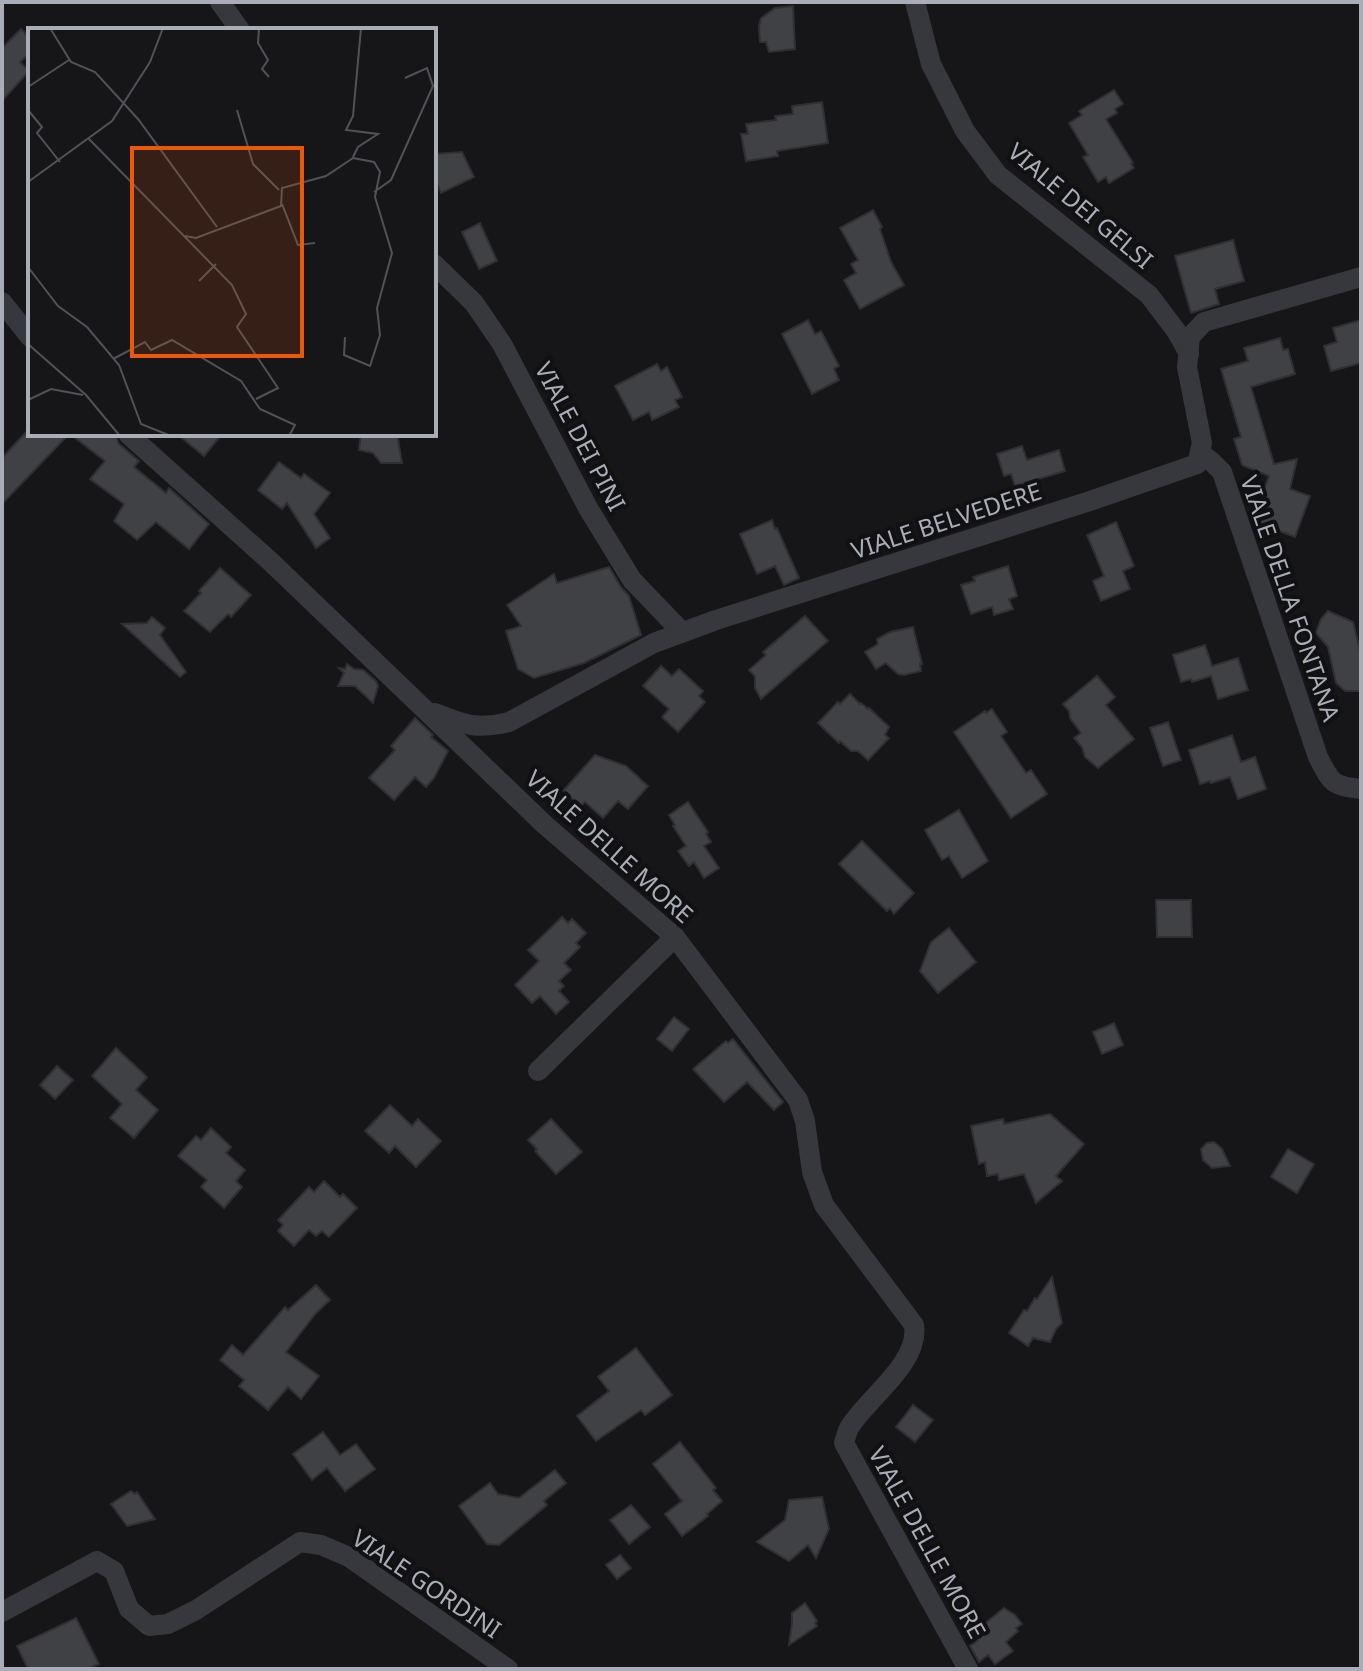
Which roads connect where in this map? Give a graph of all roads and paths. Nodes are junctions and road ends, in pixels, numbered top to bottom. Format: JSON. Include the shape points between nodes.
{"nodes":[{"id":1,"x":220,"y":2,"type":"edge"},
{"id":2,"x":915,"y":2,"type":"edge"},
{"id":3,"x":239,"y":28,"type":"edge"},
{"id":4,"x":436,"y":266,"type":"edge"},
{"id":5,"x":1361,"y":277,"type":"edge"},
{"id":6,"x":2,"y":302,"type":"edge"},
{"id":7,"x":28,"y":334,"type":"edge"},
{"id":8,"x":1189,"y":354,"type":"junction"},
{"id":9,"x":130,"y":436,"type":"edge"},
{"id":10,"x":1200,"y":453,"type":"junction"},
{"id":11,"x":682,"y":632,"type":"junction"},
{"id":12,"x":424,"y":709,"type":"junction"},
{"id":13,"x":1361,"y":789,"type":"edge"},
{"id":14,"x":675,"y":937,"type":"junction"},
{"id":15,"x":538,"y":1071,"type":"dead end"},
{"id":16,"x":2,"y":1612,"type":"edge"},
{"id":17,"x":508,"y":1669,"type":"edge"},
{"id":18,"x":968,"y":1669,"type":"edge"}],
"edges":[{"from":1,"to":3,"type":"street"},
{"from":2,"to":8,"type":"street","name":"VIALE DEI GELSI","via":[[931,64],[965,131],[998,175],[1149,295]]},
{"from":4,"to":11,"type":"street","name":"VIALE DEI PINI","via":[[474,303],[502,344],[632,580]]},
{"from":5,"to":8,"type":"street","via":[[1204,322],[1190,337]]},
{"from":6,"to":7,"type":"street"},
{"from":8,"to":10,"type":"street"},
{"from":9,"to":12,"type":"street","name":"VIALE DELLE MORE"},
{"from":10,"to":11,"type":"street","name":"VIALE BELVEDERE","via":[[1197,464],[1157,478]]},
{"from":10,"to":13,"type":"street","name":"VIALE DELLA FONTANA","via":[[1222,472],[1318,757],[1331,781]]},
{"from":11,"to":12,"type":"street","name":"VIALE BELVEDERE","via":[[509,722],[485,728]]},
{"from":12,"to":14,"type":"street","name":"VIALE DELLE MORE","via":[[545,825]]},
{"from":14,"to":15,"type":"street"},
{"from":14,"to":18,"type":"street","name":"VIALE DELLE MORE","via":[[798,1100],[824,1205],[914,1325],[910,1354],[849,1427],[844,1443]]},
{"from":16,"to":17,"type":"street","name":"VIALE GORDINI","via":[[97,1561],[114,1571],[129,1609],[149,1626],[168,1624],[300,1542],[349,1557]]}]}
